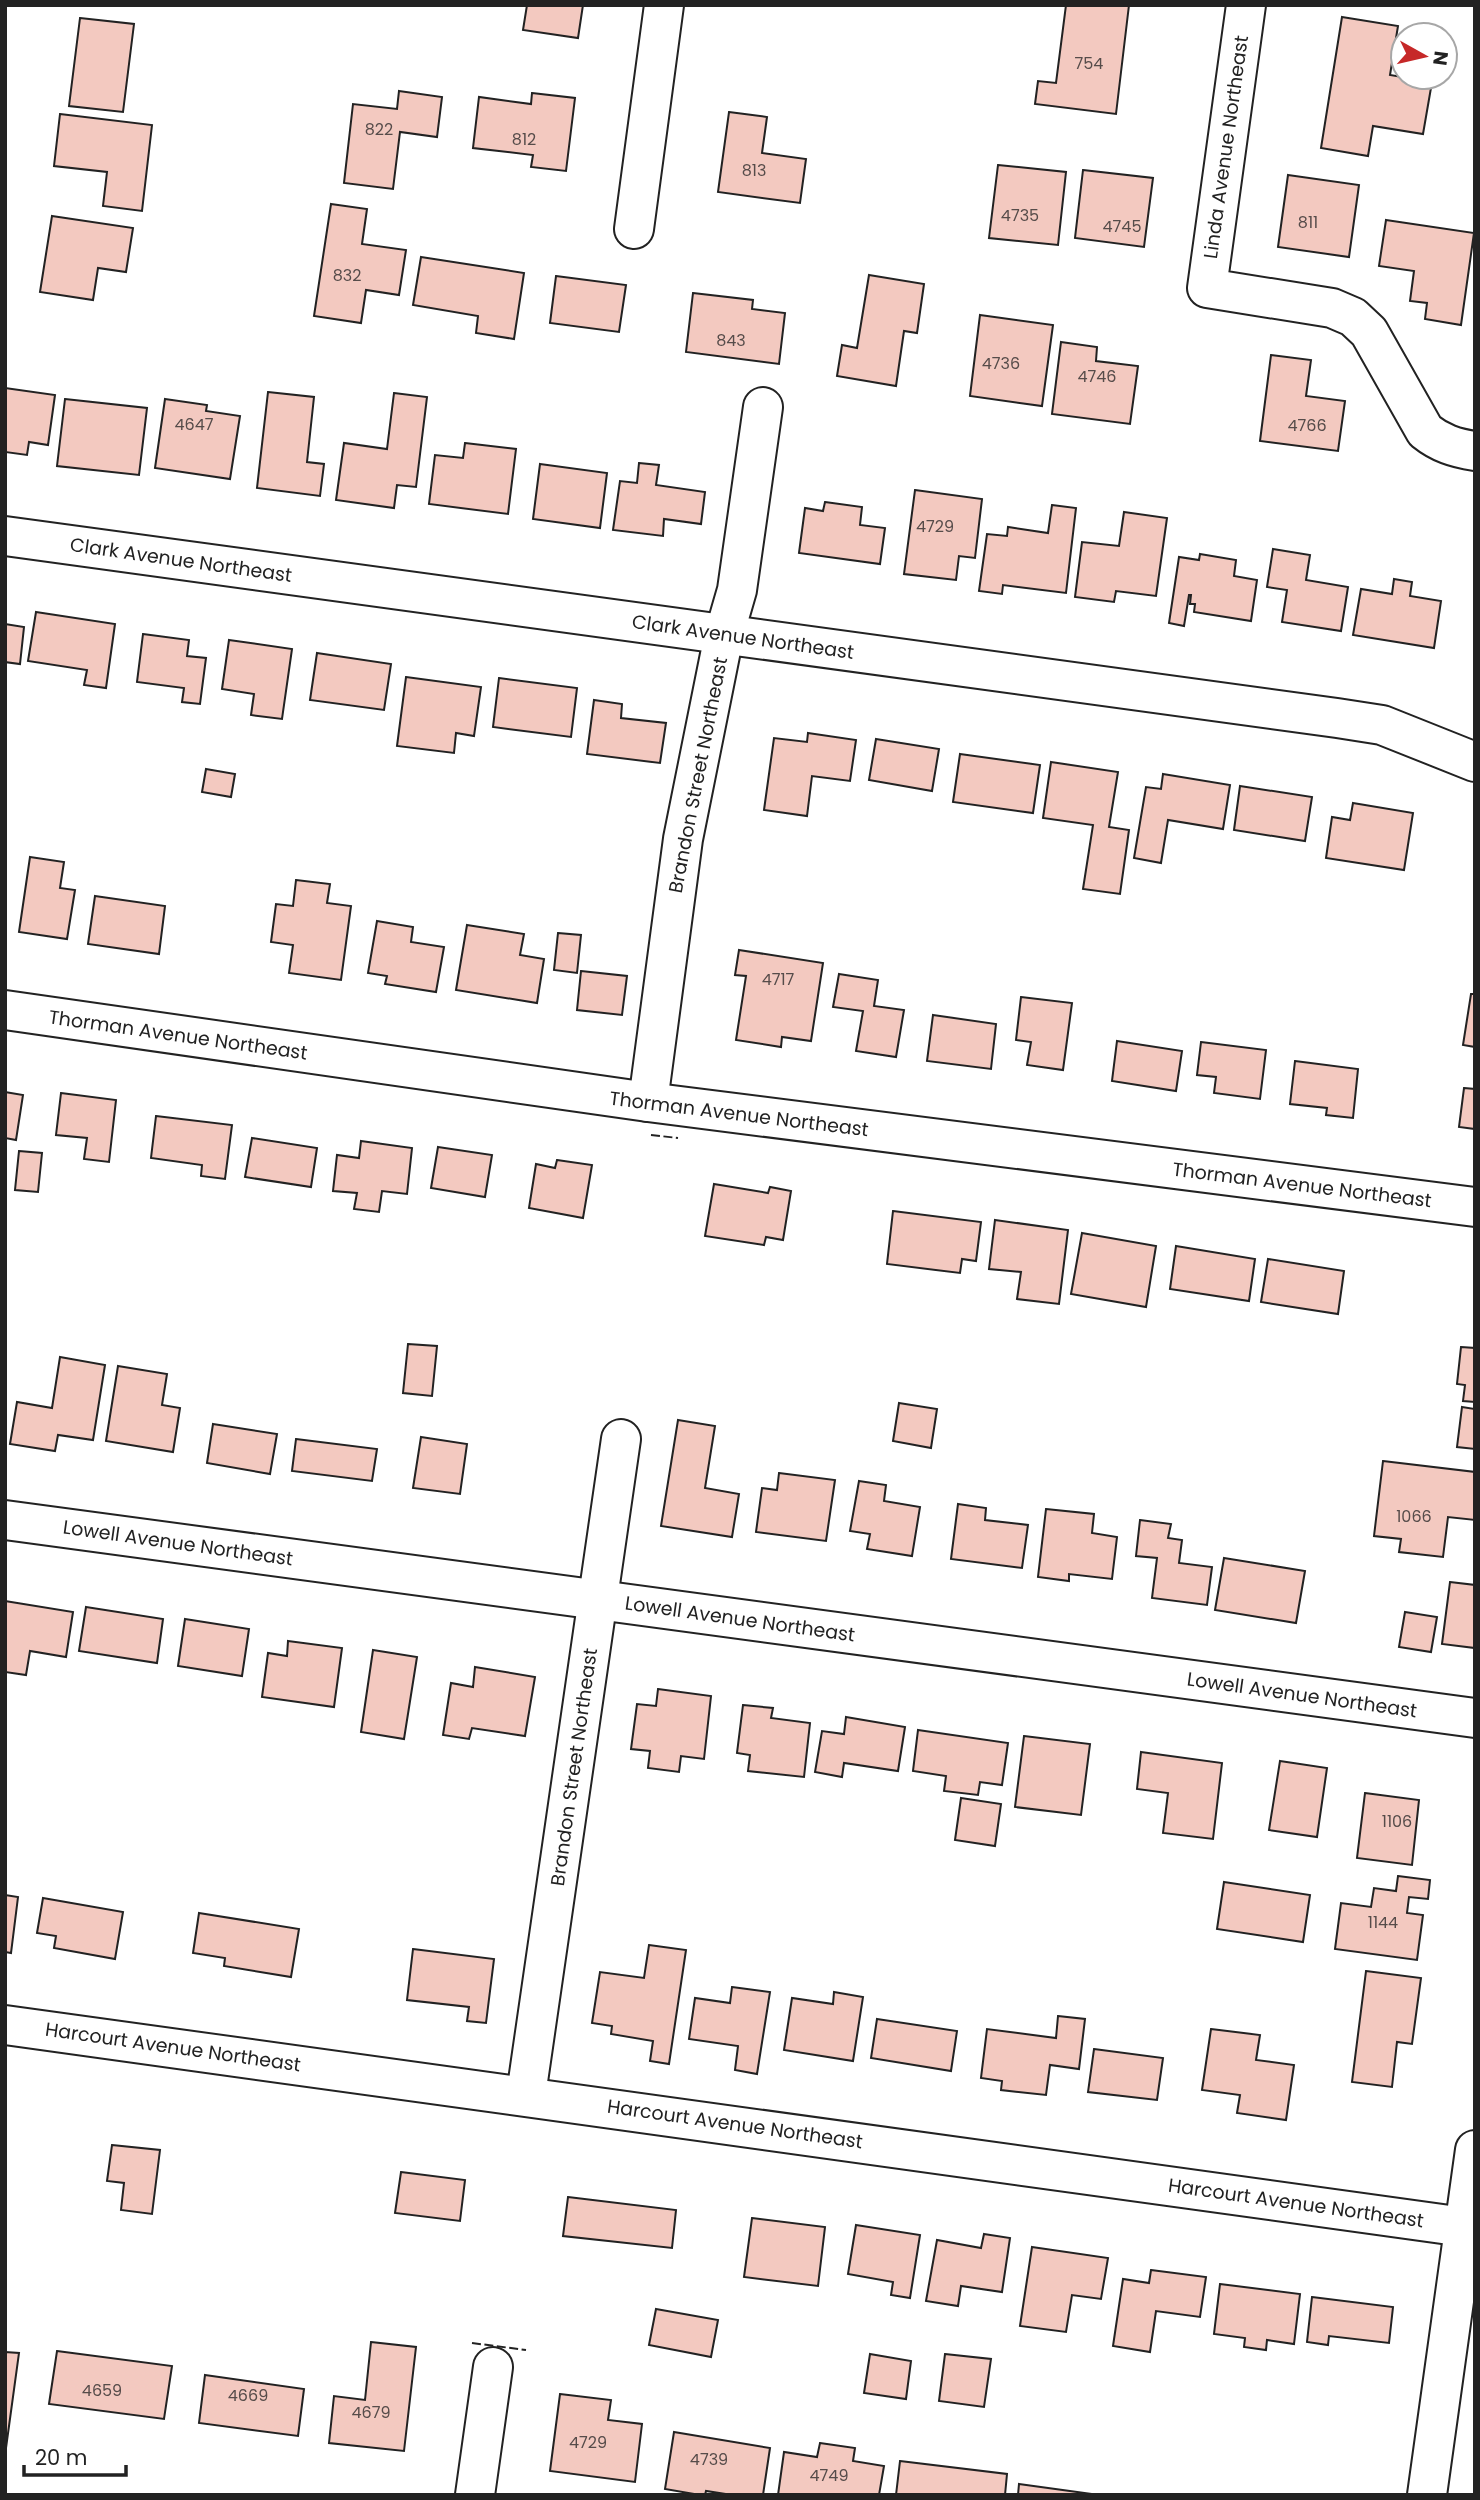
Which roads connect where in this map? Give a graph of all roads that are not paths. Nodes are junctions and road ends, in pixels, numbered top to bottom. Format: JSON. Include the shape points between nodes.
{"nodes":[{"id":1,"x":664,"y":5,"type":"edge"},
{"id":2,"x":1245,"y":5,"type":"edge"},
{"id":3,"x":634,"y":229,"type":"dead end"},
{"id":4,"x":763,"y":407,"type":"dead end"},
{"id":5,"x":1475,"y":451,"type":"edge"},
{"id":6,"x":5,"y":536,"type":"edge"},
{"id":7,"x":724,"y":635,"type":"junction"},
{"id":8,"x":1475,"y":762,"type":"edge"},
{"id":9,"x":5,"y":1010,"type":"edge"},
{"id":10,"x":648,"y":1102,"type":"junction"},
{"id":11,"x":1475,"y":1207,"type":"edge"},
{"id":12,"x":621,"y":1439,"type":"dead end"},
{"id":13,"x":5,"y":1520,"type":"edge"},
{"id":14,"x":598,"y":1600,"type":"junction"},
{"id":15,"x":1475,"y":1718,"type":"edge"},
{"id":16,"x":5,"y":2025,"type":"edge"},
{"id":17,"x":526,"y":2095,"type":"junction"},
{"id":18,"x":1475,"y":2150,"type":"edge"},
{"id":19,"x":1464,"y":2227,"type":"junction"},
{"id":20,"x":493,"y":2367,"type":"dead end"},
{"id":21,"x":475,"y":2495,"type":"edge"},
{"id":22,"x":1427,"y":2495,"type":"edge"}],
"edges":[{"from":1,"to":3,"type":"street"},
{"from":2,"to":5,"type":"street","name":"Linda Avenue Northeast","via":[[1207,288],[1332,308],[1353,317],[1369,332],[1425,430],[1456,448]]},
{"from":4,"to":7,"type":"street","name":"Brandon Street Northeast","via":[[737,590]]},
{"from":6,"to":7,"type":"street","name":"Clark Avenue Northeast"},
{"from":7,"to":8,"type":"street","name":"Clark Avenue Northeast","via":[[1382,725]]},
{"from":7,"to":10,"type":"street","name":"Brandon Street Northeast","via":[[683,839]]},
{"from":9,"to":10,"type":"street","name":"Thorman Avenue Northeast"},
{"from":10,"to":11,"type":"street","name":"Thorman Avenue Northeast"},
{"from":12,"to":14,"type":"street","name":"Brandon Street Northeast"},
{"from":13,"to":14,"type":"street","name":"Lowell Avenue Northeast"},
{"from":14,"to":15,"type":"street","name":"Lowell Avenue Northeast"},
{"from":14,"to":17,"type":"street","name":"Brandon Street Northeast"},
{"from":16,"to":17,"type":"street","name":"Harcourt Avenue Northeast"},
{"from":17,"to":19,"type":"street","name":"Harcourt Avenue Northeast"},
{"from":18,"to":19,"type":"street"},
{"from":19,"to":22,"type":"street"},
{"from":20,"to":21,"type":"street"}]}
